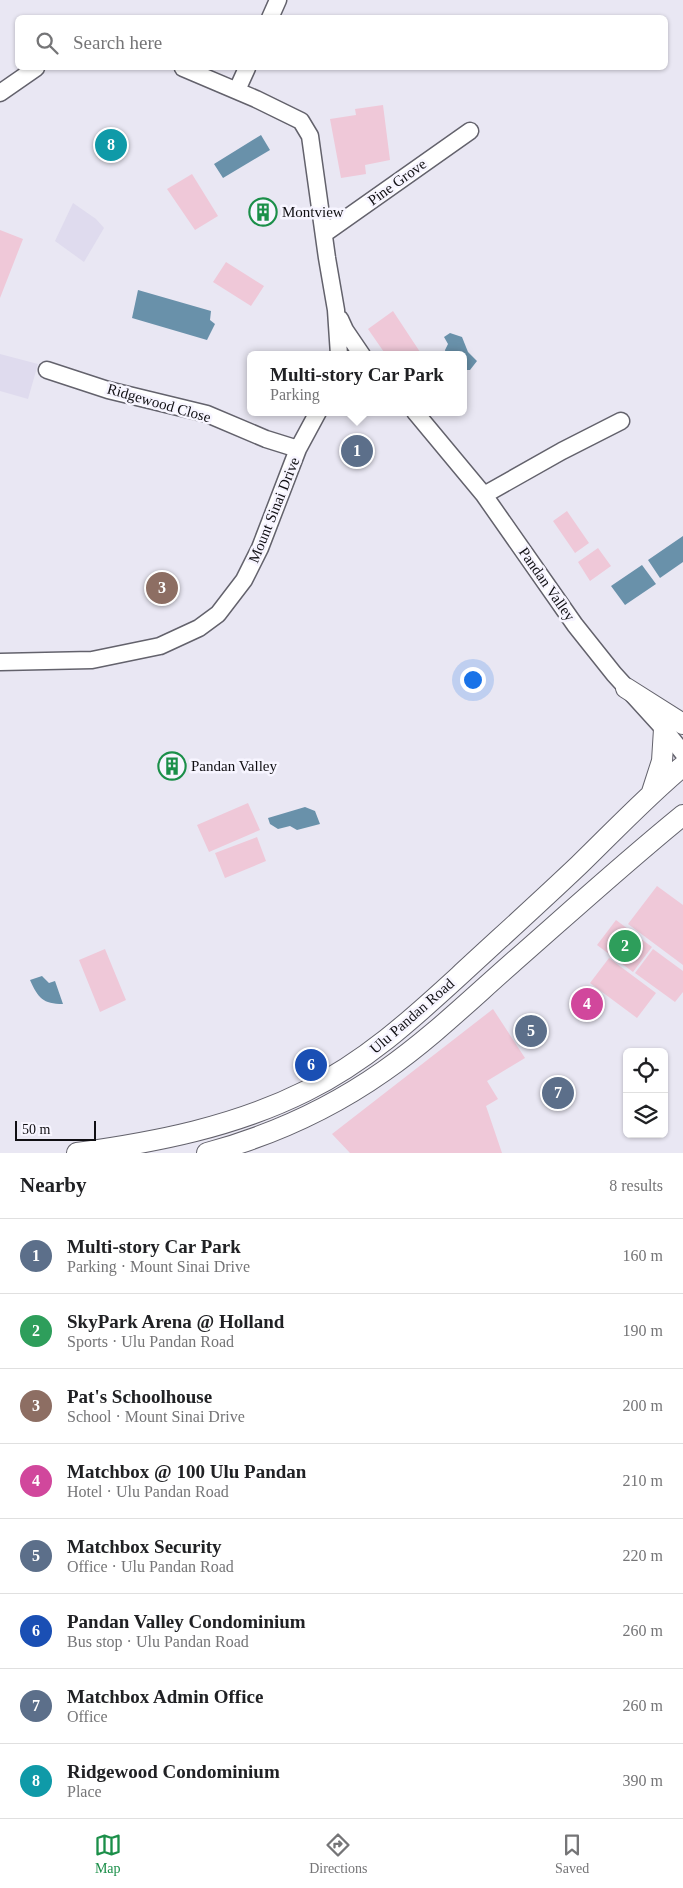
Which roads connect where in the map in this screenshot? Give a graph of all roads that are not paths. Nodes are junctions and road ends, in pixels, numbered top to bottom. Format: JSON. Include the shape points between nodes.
{"nodes":[{"id":1,"x":278,"y":0,"type":"edge"},
{"id":2,"x":271,"y":15,"type":"edge"},
{"id":3,"x":33,"y":70,"type":"edge"},
{"id":4,"x":188,"y":70,"type":"edge"},
{"id":5,"x":246,"y":70,"type":"edge"},
{"id":6,"x":237,"y":90,"type":"junction"},
{"id":7,"x":0,"y":93,"type":"edge"},
{"id":8,"x":470,"y":131,"type":"dead end"},
{"id":9,"x":324,"y":234,"type":"junction"},
{"id":10,"x":336,"y":310,"type":"junction"},
{"id":11,"x":339,"y":351,"type":"edge"},
{"id":12,"x":355,"y":351,"type":"edge"},
{"id":13,"x":47,"y":370,"type":"dead end"},
{"id":14,"x":316,"y":416,"type":"edge"},
{"id":15,"x":419,"y":416,"type":"edge"},
{"id":16,"x":621,"y":421,"type":"dead end"},
{"id":17,"x":298,"y":449,"type":"junction"},
{"id":18,"x":484,"y":495,"type":"junction"},
{"id":19,"x":0,"y":662,"type":"edge"},
{"id":20,"x":626,"y":688,"type":"joint"},
{"id":21,"x":674,"y":726,"type":"edge"},
{"id":22,"x":683,"y":753,"type":"edge"},
{"id":23,"x":683,"y":766,"type":"edge"},
{"id":24,"x":652,"y":792,"type":"junction"},
{"id":25,"x":683,"y":815,"type":"edge"},
{"id":26,"x":77,"y":1153,"type":"edge"},
{"id":27,"x":207,"y":1153,"type":"edge"}],
"edges":[{"from":1,"to":2,"type":"street"},
{"from":3,"to":7,"type":"street"},
{"from":4,"to":6,"type":"street"},
{"from":5,"to":6,"type":"street"},
{"from":6,"to":9,"type":"street","via":[[304,124],[310,136]]},
{"from":8,"to":9,"type":"street","name":"Pine Grove"},
{"from":9,"to":10,"type":"street"},
{"from":10,"to":11,"type":"street"},
{"from":10,"to":12,"type":"street"},
{"from":13,"to":17,"type":"street","name":"Ridgewood Close","via":[[108,390],[207,414]]},
{"from":14,"to":17,"type":"street","name":"Mount Sinai Drive"},
{"from":15,"to":18,"type":"street","name":"Pandan Valley"},
{"from":16,"to":18,"type":"street"},
{"from":17,"to":19,"type":"street","name":"Mount Sinai Drive","via":[[260,548],[244,580],[218,614],[199,628],[160,646],[92,660]]},
{"from":18,"to":20,"type":"street","name":"Pandan Valley","via":[[575,625]]},
{"from":20,"to":21,"type":"main road"},
{"from":21,"to":22,"type":"street"},
{"from":21,"to":24,"type":"main road"},
{"from":23,"to":24,"type":"main road","name":"Ulu Pandan Road"},
{"from":24,"to":26,"type":"main road","name":"Ulu Pandan Road","via":[[566,877],[420,1012],[353,1065],[290,1099],[239,1120],[161,1139]]},
{"from":25,"to":27,"type":"main road","name":"Ulu Pandan Road","via":[[437,1030],[385,1071],[300,1120]]}]}
